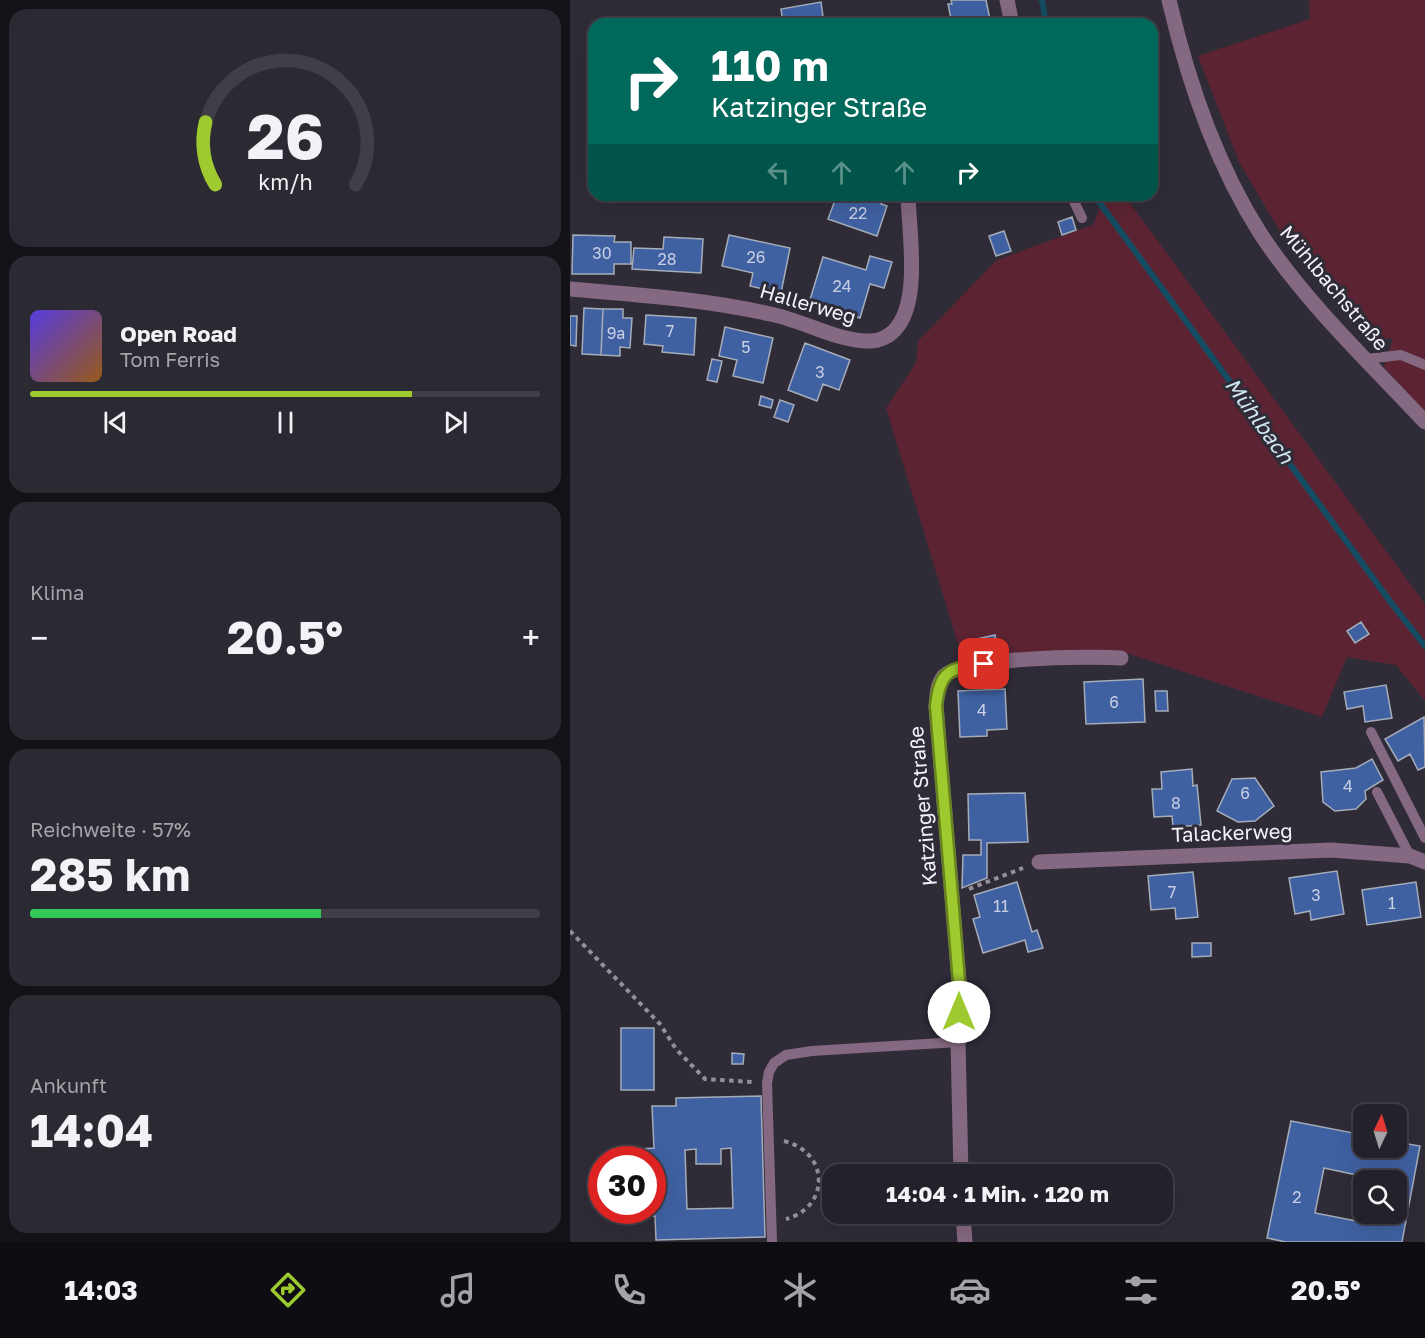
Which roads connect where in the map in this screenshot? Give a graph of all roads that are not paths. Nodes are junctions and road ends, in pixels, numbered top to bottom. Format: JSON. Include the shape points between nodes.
{"nodes":[{"id":1,"x":1007,"y":0,"type":"edge"},
{"id":2,"x":1169,"y":0,"type":"edge"},
{"id":3,"x":1011,"y":18,"type":"edge"},
{"id":4,"x":908,"y":201,"type":"edge"},
{"id":5,"x":1074,"y":201,"type":"edge"},
{"id":6,"x":1082,"y":218,"type":"dead end"},
{"id":7,"x":570,"y":290,"type":"edge"},
{"id":8,"x":1366,"y":359,"type":"junction"},
{"id":9,"x":1425,"y":365,"type":"edge"},
{"id":10,"x":1425,"y":423,"type":"edge"},
{"id":11,"x":1121,"y":658,"type":"dead end"},
{"id":12,"x":1371,"y":732,"type":"dead end"},
{"id":13,"x":1377,"y":792,"type":"dead end"},
{"id":14,"x":1425,"y":838,"type":"edge"},
{"id":15,"x":1410,"y":855,"type":"junction"},
{"id":16,"x":1039,"y":862,"type":"road end"},
{"id":17,"x":1425,"y":862,"type":"edge"},
{"id":18,"x":958,"y":1042,"type":"junction"},
{"id":19,"x":961,"y":1164,"type":"edge"},
{"id":20,"x":964,"y":1224,"type":"edge"},
{"id":21,"x":772,"y":1242,"type":"edge"},
{"id":22,"x":965,"y":1242,"type":"edge"}],
"edges":[{"from":1,"to":3,"type":"street"},
{"from":2,"to":8,"type":"street","name":"Mühlbachstraße","via":[[1182,55],[1226,171],[1261,233],[1309,297]]},
{"from":4,"to":7,"type":"street","name":"Hallerweg","via":[[909,301],[898,327],[885,338],[853,340],[774,314],[688,298]]},
{"from":5,"to":6,"type":"lane"},
{"from":8,"to":9,"type":"lane","via":[[1401,355]]},
{"from":8,"to":10,"type":"street","name":"Mühlbachstraße"},
{"from":11,"to":18,"type":"street","name":"Katzinger Straße","via":[[1091,656],[958,668],[945,675],[938,687],[936,706],[959,981]]},
{"from":12,"to":14,"type":"lane"},
{"from":13,"to":15,"type":"lane"},
{"from":15,"to":16,"type":"street","name":"Talackerweg","via":[[1331,850]]},
{"from":15,"to":17,"type":"street","name":"Talackerweg"},
{"from":18,"to":19,"type":"street","name":"Katzinger Straße"},
{"from":18,"to":21,"type":"lane","via":[[812,1051],[786,1055],[774,1063],[767,1083]]},
{"from":20,"to":22,"type":"street"}]}
